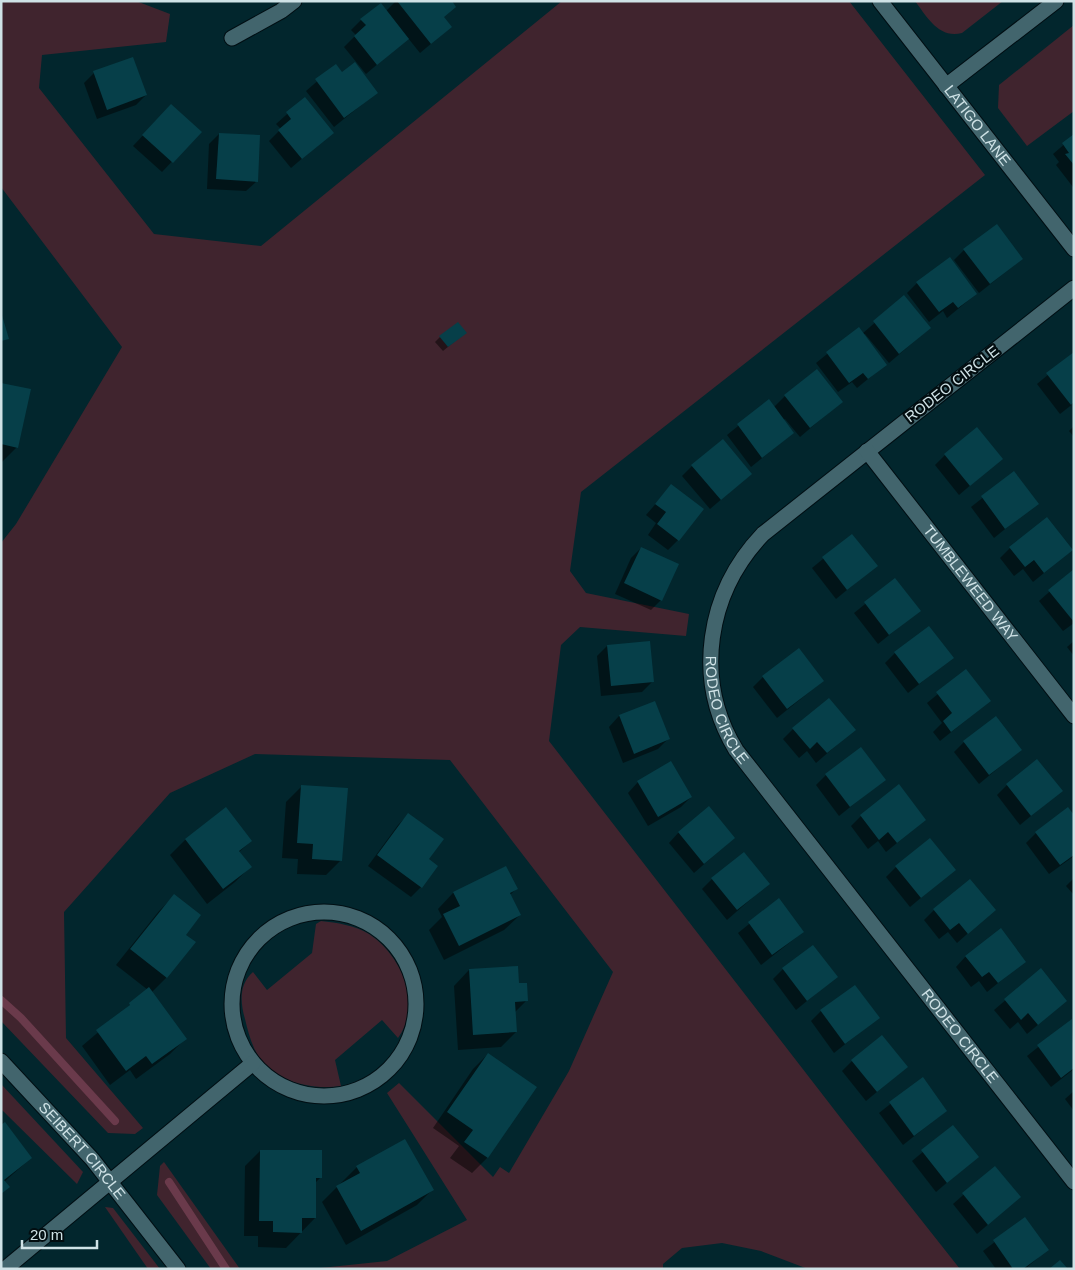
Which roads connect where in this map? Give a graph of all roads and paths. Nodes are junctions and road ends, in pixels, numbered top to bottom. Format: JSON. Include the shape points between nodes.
{"nodes":[{"id":1,"x":294,"y":1,"type":"edge"},
{"id":2,"x":880,"y":1,"type":"edge"},
{"id":3,"x":1056,"y":1,"type":"edge"},
{"id":4,"x":232,"y":38,"type":"dead end"},
{"id":5,"x":946,"y":86,"type":"junction"},
{"id":6,"x":1074,"y":249,"type":"edge"},
{"id":7,"x":1074,"y":288,"type":"edge"},
{"id":8,"x":867,"y":451,"type":"junction"},
{"id":9,"x":1074,"y":716,"type":"edge"},
{"id":10,"x":1,"y":1061,"type":"edge"},
{"id":11,"x":253,"y":1062,"type":"junction"},
{"id":12,"x":111,"y":1182,"type":"junction"},
{"id":13,"x":1074,"y":1182,"type":"edge"},
{"id":14,"x":5,"y":1269,"type":"edge"},
{"id":15,"x":178,"y":1269,"type":"edge"}],
"edges":[{"from":1,"to":4,"type":"street"},
{"from":2,"to":5,"type":"street","name":"LATIGO LANE"},
{"from":3,"to":5,"type":"street"},
{"from":5,"to":6,"type":"street","name":"LATIGO LANE"},
{"from":7,"to":8,"type":"street","name":"RODEO CIRCLE"},
{"from":8,"to":9,"type":"street","name":"TUMBLEWEED WAY"},
{"from":8,"to":13,"type":"street","name":"RODEO CIRCLE","via":[[763,534],[735,569],[711,637],[714,700],[736,750]]},
{"from":10,"to":12,"type":"street","name":"SEIBERT CIRCLE"},
{"from":11,"to":11,"type":"street","via":[[273,1080],[311,1095],[351,1092],[376,1080],[403,1051],[414,1026],[415,986],[399,948],[367,921],[340,913],[299,915],[268,931],[244,957],[232,997],[234,1025]]},
{"from":11,"to":12,"type":"street"},
{"from":12,"to":14,"type":"street"},
{"from":12,"to":15,"type":"street","name":"SEIBERT CIRCLE"}]}
